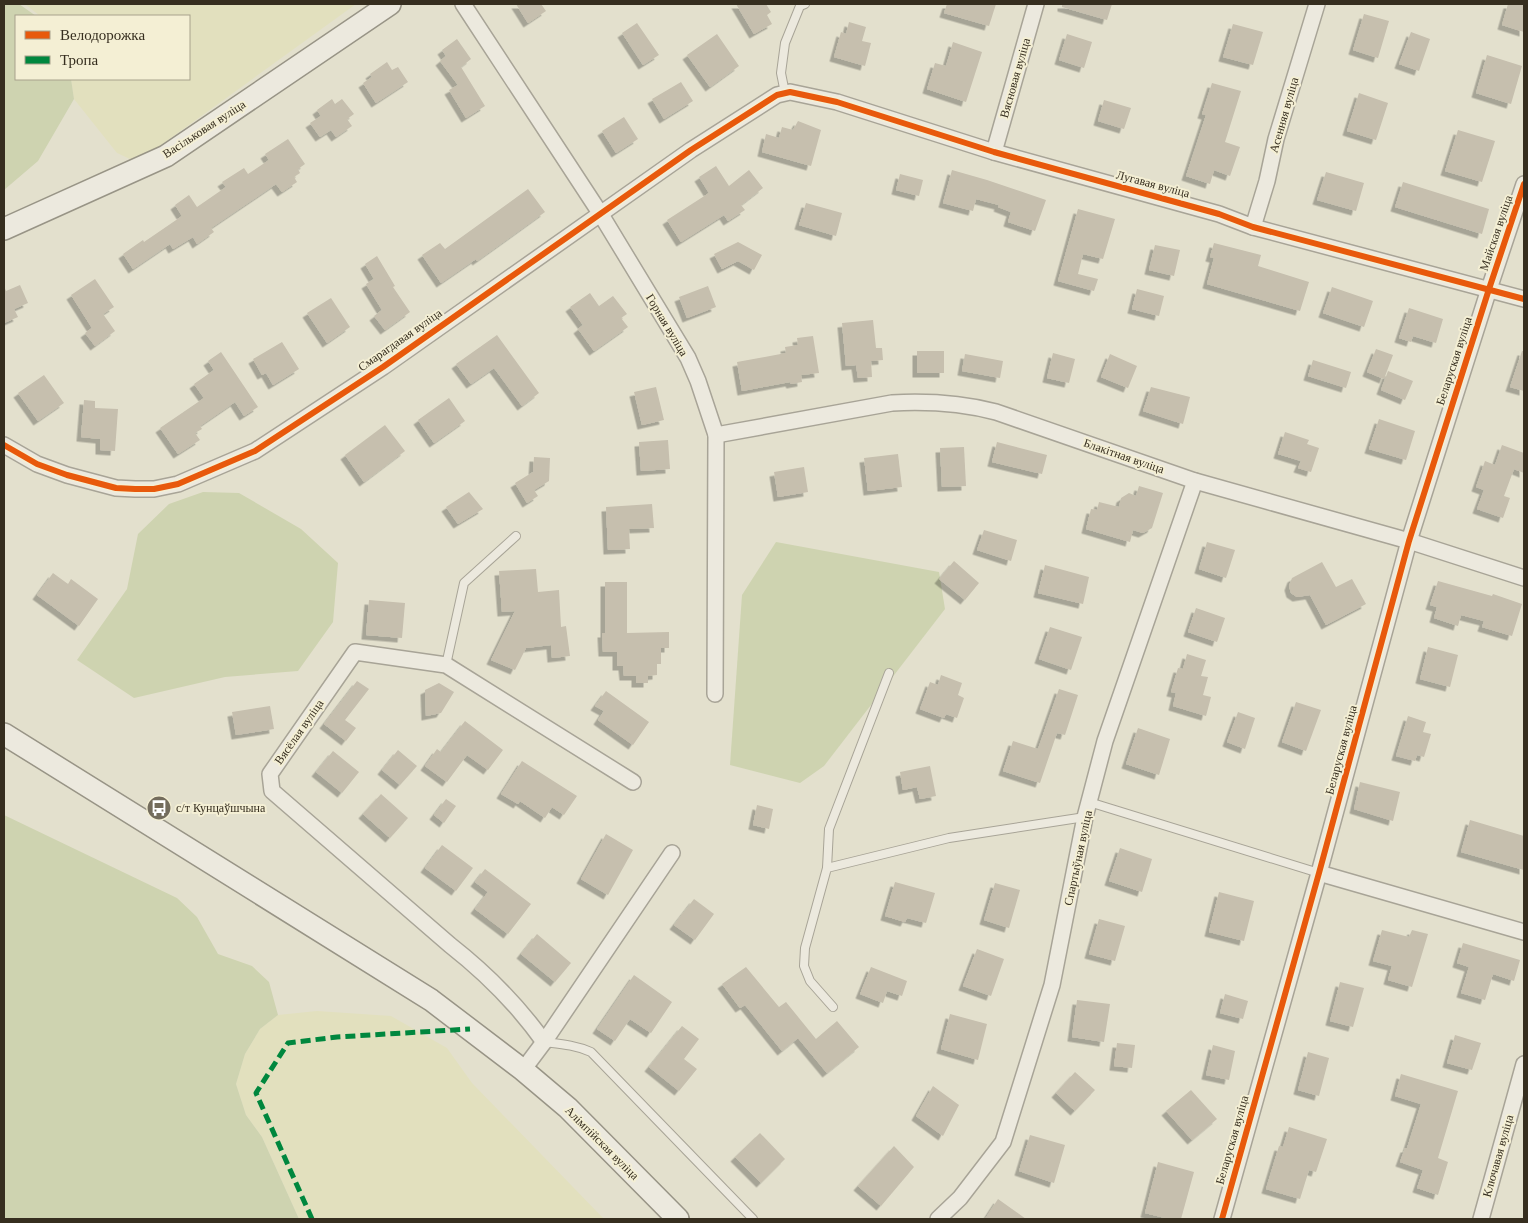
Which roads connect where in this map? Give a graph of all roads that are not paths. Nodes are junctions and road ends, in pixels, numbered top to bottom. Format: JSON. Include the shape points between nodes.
{"nodes":[{"id":1,"x":390,"y":4,"type":"edge"},
{"id":2,"x":463,"y":4,"type":"edge"},
{"id":3,"x":805,"y":4,"type":"edge"},
{"id":4,"x":1036,"y":4,"type":"edge"},
{"id":5,"x":1317,"y":4,"type":"edge"},
{"id":6,"x":781,"y":94,"type":"junction"},
{"id":7,"x":994,"y":152,"type":"junction"},
{"id":8,"x":1524,"y":184,"type":"edge"},
{"id":9,"x":600,"y":214,"type":"junction"},
{"id":10,"x":1254,"y":227,"type":"junction"},
{"id":11,"x":4,"y":229,"type":"edge"},
{"id":12,"x":1489,"y":289,"type":"junction"},
{"id":13,"x":1524,"y":299,"type":"edge"},
{"id":14,"x":716,"y":435,"type":"junction"},
{"id":15,"x":4,"y":445,"type":"edge"},
{"id":16,"x":1195,"y":481,"type":"junction"},
{"id":17,"x":516,"y":536,"type":"dead end"},
{"id":18,"x":1409,"y":541,"type":"junction"},
{"id":19,"x":1524,"y":578,"type":"edge"},
{"id":20,"x":446,"y":665,"type":"junction"},
{"id":21,"x":889,"y":673,"type":"dead end"},
{"id":22,"x":715,"y":694,"type":"dead end"},
{"id":23,"x":4,"y":734,"type":"edge"},
{"id":24,"x":633,"y":782,"type":"dead end"},
{"id":25,"x":1089,"y":802,"type":"junction"},
{"id":26,"x":1085,"y":817,"type":"junction"},
{"id":27,"x":672,"y":853,"type":"dead end"},
{"id":28,"x":827,"y":868,"type":"junction"},
{"id":29,"x":1319,"y":873,"type":"junction"},
{"id":30,"x":1524,"y":932,"type":"edge"},
{"id":31,"x":833,"y":1007,"type":"dead end"},
{"id":32,"x":544,"y":1042,"type":"junction"},
{"id":33,"x":1524,"y":1064,"type":"edge"},
{"id":34,"x":523,"y":1070,"type":"junction"},
{"id":35,"x":678,"y":1219,"type":"edge"},
{"id":36,"x":753,"y":1219,"type":"edge"},
{"id":37,"x":938,"y":1219,"type":"edge"},
{"id":38,"x":1222,"y":1219,"type":"edge"},
{"id":39,"x":1481,"y":1219,"type":"edge"}],
"edges":[{"from":1,"to":11,"type":"street","name":"Васільковая вуліца","via":[[166,156]]},
{"from":2,"to":9,"type":"street","name":"Горная вуліца"},
{"from":3,"to":6,"type":"lane","via":[[800,6],[785,44]]},
{"from":4,"to":7,"type":"street","name":"Вясновая вуліца"},
{"from":5,"to":10,"type":"street","name":"Асенняя вуліца","via":[[1276,138]]},
{"from":6,"to":7,"type":"street","name":"Лугавая вуліца","via":[[790,92],[836,102]]},
{"from":6,"to":9,"type":"street","name":"Смарагдавая вуліца","via":[[691,150]]},
{"from":7,"to":10,"type":"street","name":"Лугавая вуліца","via":[[1219,214]]},
{"from":8,"to":12,"type":"street","name":"Майская вуліца"},
{"from":9,"to":14,"type":"street","name":"Горная вуліца","via":[[688,358]]},
{"from":9,"to":15,"type":"street","name":"Смарагдавая вуліца","via":[[255,451],[178,484],[154,489],[116,488],[37,464]]},
{"from":10,"to":12,"type":"street","name":"Лугавая вуліца"},
{"from":12,"to":13,"type":"street","name":"Лугавая вуліца"},
{"from":12,"to":18,"type":"street","name":"Беларуская вуліца"},
{"from":14,"to":16,"type":"street","name":"Блакітная вуліца","via":[[892,403],[944,402],[996,412]]},
{"from":14,"to":22,"type":"street","name":"Горная вуліца"},
{"from":16,"to":18,"type":"street","name":"Блакітная вуліца"},
{"from":16,"to":25,"type":"street","name":"Спартыўная вуліца","via":[[1105,740]]},
{"from":17,"to":20,"type":"lane","via":[[464,583]]},
{"from":18,"to":19,"type":"street","name":"Блакітная вуліца"},
{"from":18,"to":29,"type":"street","name":"Беларуская вуліца"},
{"from":20,"to":24,"type":"street","name":"Вясёлая вуліца"},
{"from":20,"to":32,"type":"street","name":"Вясёлая вуліца","via":[[355,652],[270,774],[272,792],[481,969],[527,1018]]},
{"from":21,"to":28,"type":"lane","via":[[829,829]]},
{"from":23,"to":34,"type":"street","name":"Алімпійская вуліца","via":[[384,969],[431,1000]]},
{"from":25,"to":26,"type":"street","name":"Спартыўная вуліца"},
{"from":25,"to":29,"type":"lane"},
{"from":26,"to":28,"type":"lane","via":[[949,838]]},
{"from":26,"to":37,"type":"street","name":"Спартыўная вуліца","via":[[1052,985],[1003,1142],[960,1198]]},
{"from":27,"to":32,"type":"street"},
{"from":28,"to":31,"type":"lane","via":[[805,948],[804,966],[810,981]]},
{"from":29,"to":30,"type":"street"},
{"from":29,"to":38,"type":"street","name":"Беларуская вуліца"},
{"from":32,"to":34,"type":"street"},
{"from":32,"to":36,"type":"lane","via":[[569,1044],[591,1052]]},
{"from":33,"to":39,"type":"street","name":"Ключавая вуліца"},
{"from":34,"to":35,"type":"street","name":"Алімпійская вуліца","via":[[568,1108]]}]}
